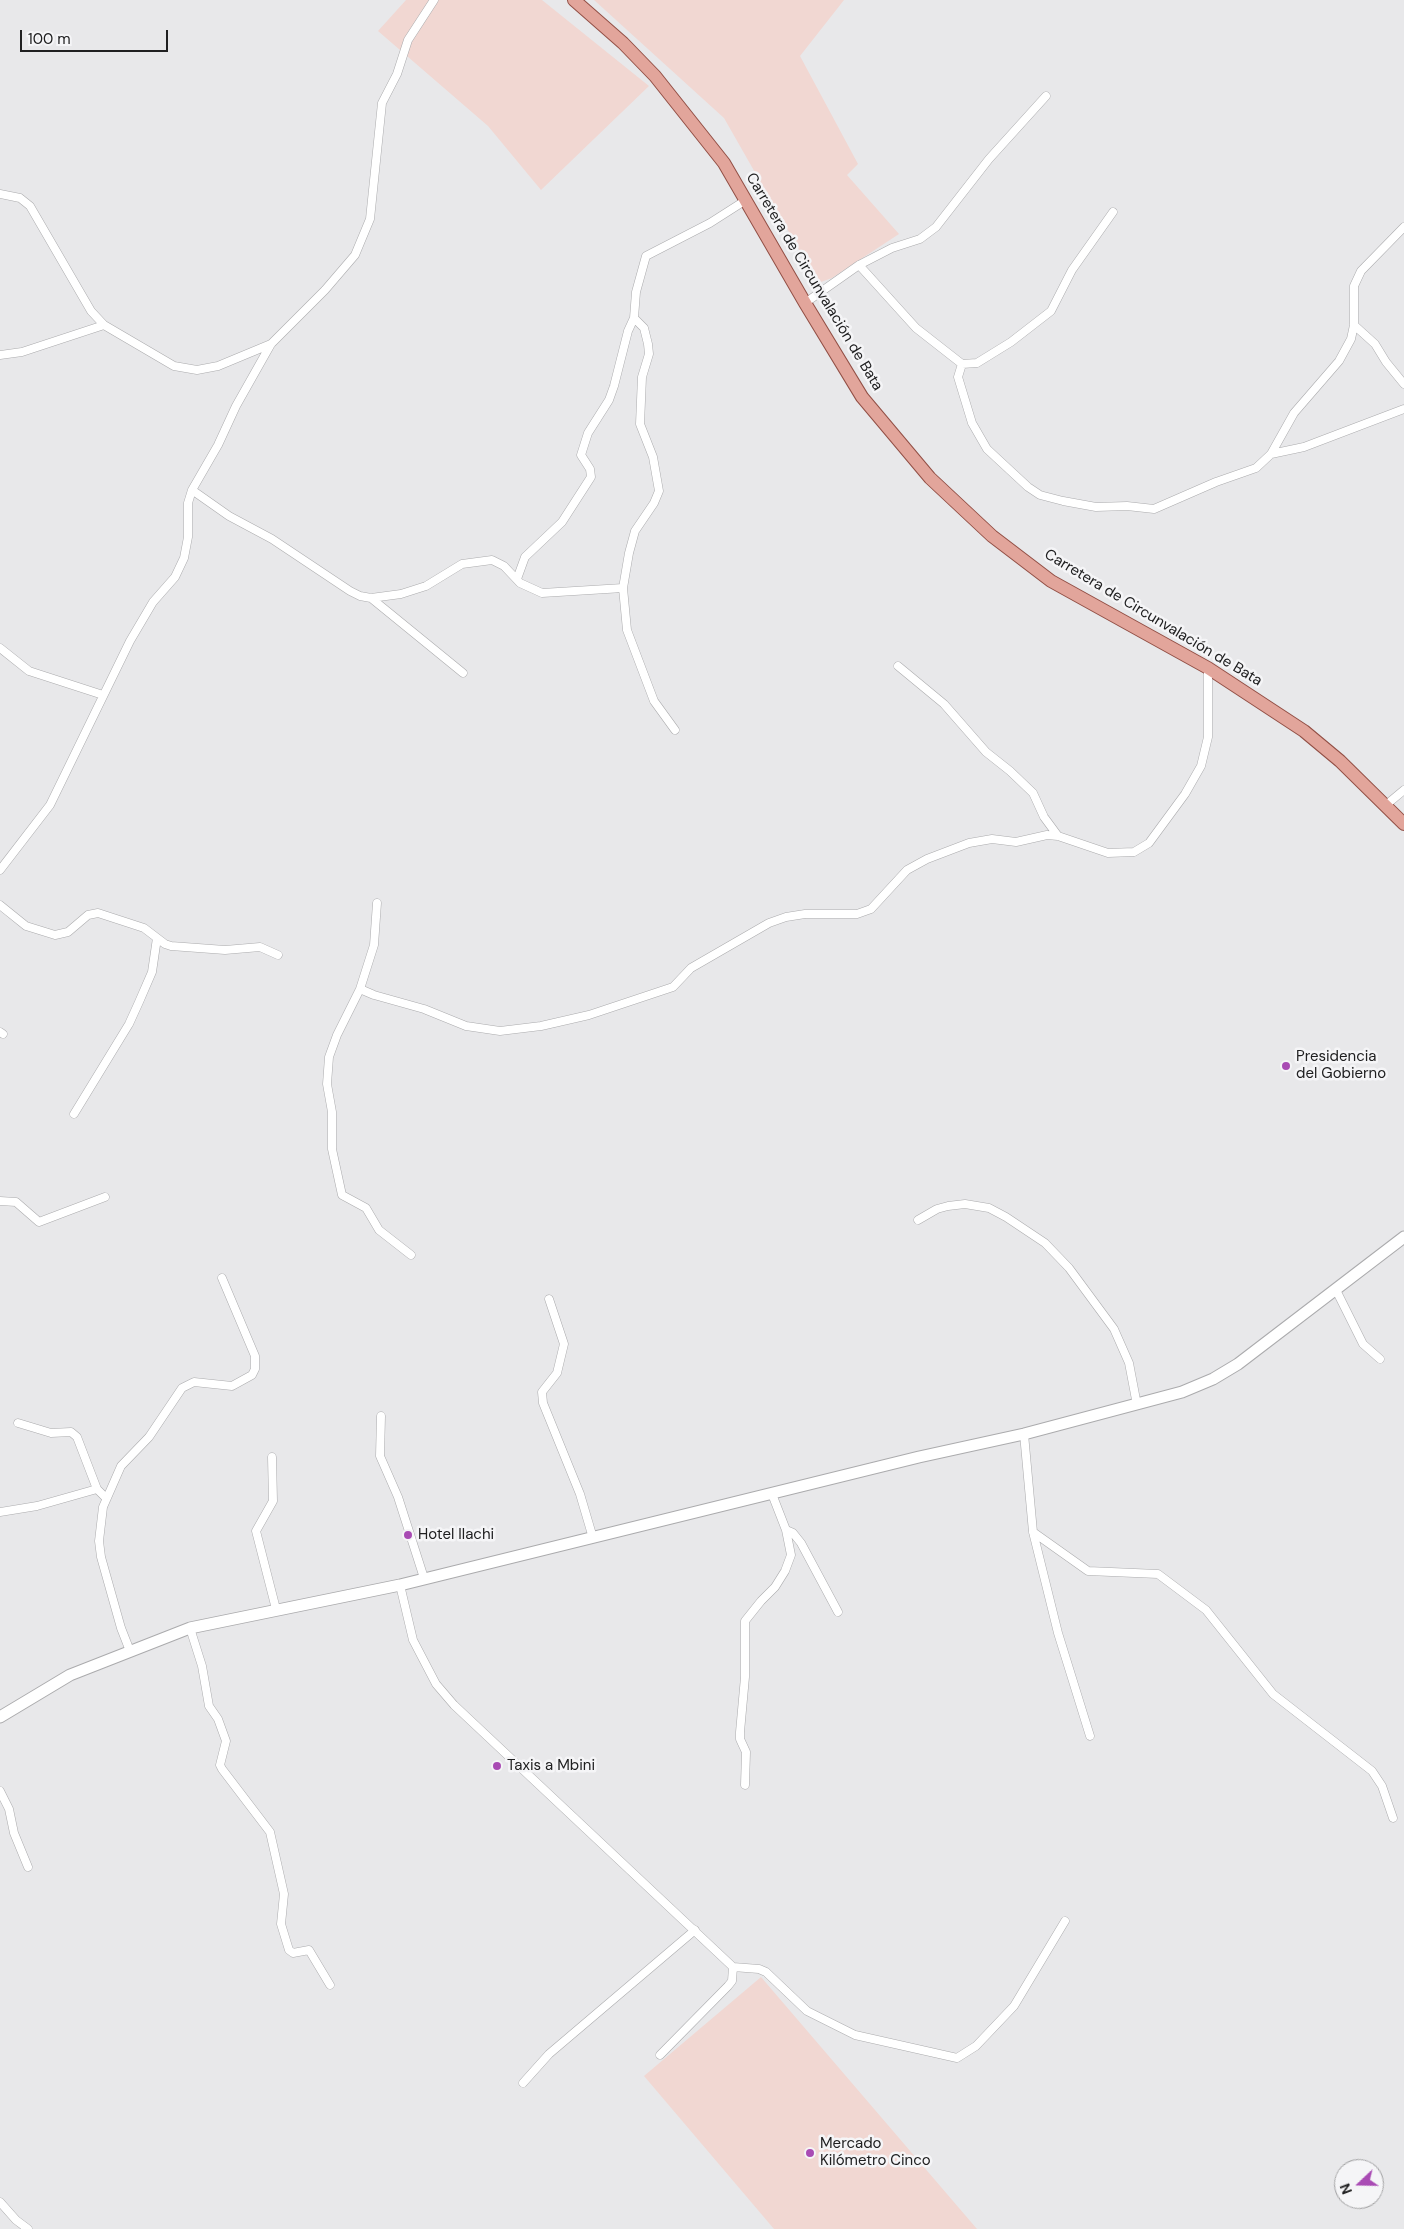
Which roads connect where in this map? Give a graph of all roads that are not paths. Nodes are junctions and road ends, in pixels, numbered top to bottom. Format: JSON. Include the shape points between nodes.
{"nodes":[{"id":1,"x":434,"y":0,"type":"edge"},
{"id":2,"x":574,"y":0,"type":"edge"},
{"id":3,"x":1046,"y":96,"type":"dead end"},
{"id":4,"x":0,"y":194,"type":"edge"},
{"id":5,"x":746,"y":200,"type":"junction"},
{"id":6,"x":1113,"y":212,"type":"dead end"},
{"id":7,"x":1404,"y":227,"type":"edge"},
{"id":8,"x":859,"y":265,"type":"junction"},
{"id":9,"x":805,"y":303,"type":"junction"},
{"id":10,"x":634,"y":318,"type":"junction"},
{"id":11,"x":104,"y":325,"type":"junction"},
{"id":12,"x":1354,"y":325,"type":"junction"},
{"id":13,"x":270,"y":344,"type":"junction"},
{"id":14,"x":0,"y":355,"type":"edge"},
{"id":15,"x":962,"y":364,"type":"junction"},
{"id":16,"x":1404,"y":384,"type":"edge"},
{"id":17,"x":1404,"y":409,"type":"edge"},
{"id":18,"x":1271,"y":454,"type":"junction"},
{"id":19,"x":192,"y":490,"type":"junction"},
{"id":20,"x":517,"y":579,"type":"junction"},
{"id":21,"x":623,"y":588,"type":"junction"},
{"id":22,"x":371,"y":598,"type":"junction"},
{"id":23,"x":0,"y":648,"type":"edge"},
{"id":24,"x":898,"y":666,"type":"dead end"},
{"id":25,"x":1208,"y":668,"type":"junction"},
{"id":26,"x":463,"y":673,"type":"dead end"},
{"id":27,"x":103,"y":695,"type":"junction"},
{"id":28,"x":675,"y":730,"type":"dead end"},
{"id":29,"x":1404,"y":790,"type":"edge"},
{"id":30,"x":1386,"y":805,"type":"junction"},
{"id":31,"x":1404,"y":824,"type":"edge"},
{"id":32,"x":1058,"y":836,"type":"junction"},
{"id":33,"x":0,"y":870,"type":"edge"},
{"id":34,"x":377,"y":903,"type":"dead end"},
{"id":35,"x":0,"y":905,"type":"edge"},
{"id":36,"x":157,"y":938,"type":"junction"},
{"id":37,"x":278,"y":955,"type":"dead end"},
{"id":38,"x":360,"y":989,"type":"junction"},
{"id":39,"x":74,"y":1114,"type":"dead end"},
{"id":40,"x":105,"y":1196,"type":"dead end"},
{"id":41,"x":0,"y":1201,"type":"edge"},
{"id":42,"x":918,"y":1220,"type":"dead end"},
{"id":43,"x":1404,"y":1237,"type":"edge"},
{"id":44,"x":411,"y":1255,"type":"dead end"},
{"id":45,"x":222,"y":1278,"type":"dead end"},
{"id":46,"x":1336,"y":1290,"type":"junction"},
{"id":47,"x":549,"y":1299,"type":"dead end"},
{"id":48,"x":1380,"y":1359,"type":"dead end"},
{"id":49,"x":1137,"y":1405,"type":"junction"},
{"id":50,"x":381,"y":1416,"type":"dead end"},
{"id":51,"x":18,"y":1423,"type":"dead end"},
{"id":52,"x":1024,"y":1434,"type":"junction"},
{"id":53,"x":272,"y":1457,"type":"dead end"},
{"id":54,"x":97,"y":1489,"type":"junction"},
{"id":55,"x":772,"y":1494,"type":"junction"},
{"id":56,"x":106,"y":1498,"type":"junction"},
{"id":57,"x":0,"y":1512,"type":"edge"},
{"id":58,"x":786,"y":1530,"type":"junction"},
{"id":59,"x":1033,"y":1532,"type":"junction"},
{"id":60,"x":593,"y":1538,"type":"junction"},
{"id":61,"x":424,"y":1578,"type":"junction"},
{"id":62,"x":400,"y":1585,"type":"junction"},
{"id":63,"x":276,"y":1610,"type":"junction"},
{"id":64,"x":838,"y":1612,"type":"dead end"},
{"id":65,"x":190,"y":1628,"type":"junction"},
{"id":66,"x":130,"y":1651,"type":"junction"},
{"id":67,"x":0,"y":1717,"type":"edge"},
{"id":68,"x":1090,"y":1736,"type":"dead end"},
{"id":69,"x":746,"y":1785,"type":"dead end"},
{"id":70,"x":0,"y":1791,"type":"edge"},
{"id":71,"x":1393,"y":1818,"type":"dead end"},
{"id":72,"x":28,"y":1868,"type":"dead end"},
{"id":73,"x":1065,"y":1921,"type":"dead end"},
{"id":74,"x":695,"y":1930,"type":"junction"},
{"id":75,"x":734,"y":1967,"type":"junction"},
{"id":76,"x":330,"y":1985,"type":"dead end"},
{"id":77,"x":660,"y":2055,"type":"dead end"},
{"id":78,"x":523,"y":2083,"type":"dead end"},
{"id":79,"x":0,"y":2202,"type":"edge"},
{"id":80,"x":28,"y":2229,"type":"edge"}],
"edges":[{"from":1,"to":13,"type":"street","via":[[408,40],[397,74],[382,103],[370,219],[355,255],[326,290]]},
{"from":2,"to":5,"type":"main road","name":"Carretera de Circunvalación de Bata","via":[[655,76],[724,163]]},
{"from":3,"to":8,"type":"street","via":[[989,159],[936,227],[920,239],[892,248]]},
{"from":4,"to":11,"type":"street","via":[[20,198],[30,206],[91,311]]},
{"from":5,"to":9,"type":"main road","name":"Carretera de Circunvalación de Bata"},
{"from":5,"to":10,"type":"street","via":[[646,256],[636,292]]},
{"from":6,"to":15,"type":"street","via":[[1072,270],[1051,312],[977,363]]},
{"from":7,"to":12,"type":"street","via":[[1361,271],[1354,286]]},
{"from":8,"to":9,"type":"street"},
{"from":8,"to":15,"type":"street","via":[[916,328]]},
{"from":9,"to":25,"type":"main road","name":"Carretera de Circunvalación de Bata","via":[[862,396],[930,478],[992,536],[1051,581]]},
{"from":10,"to":20,"type":"street","via":[[609,400],[588,433],[582,451],[582,459],[590,469],[591,477],[562,522],[525,557]]},
{"from":10,"to":21,"type":"street","via":[[644,328],[648,344],[649,354],[642,377],[640,424],[653,457],[659,490],[635,531]]},
{"from":11,"to":13,"type":"street","via":[[174,366],[197,370],[218,366]]},
{"from":11,"to":14,"type":"street","via":[[22,352]]},
{"from":12,"to":16,"type":"street","via":[[1375,344]]},
{"from":12,"to":18,"type":"street","via":[[1351,339],[1339,361],[1294,413]]},
{"from":13,"to":19,"type":"street"},
{"from":15,"to":18,"type":"street","via":[[958,378],[972,423],[987,449],[1040,496],[1096,507],[1154,509],[1256,468]]},
{"from":17,"to":18,"type":"street","via":[[1304,446]]},
{"from":19,"to":22,"type":"street","via":[[350,591]]},
{"from":19,"to":27,"type":"street","via":[[184,558],[175,577],[153,602]]},
{"from":20,"to":21,"type":"street","via":[[548,594]]},
{"from":20,"to":22,"type":"street","via":[[498,562],[474,561],[462,564],[426,586]]},
{"from":21,"to":28,"type":"street","via":[[627,630],[654,701]]},
{"from":22,"to":26,"type":"street"},
{"from":23,"to":27,"type":"street","via":[[30,671]]},
{"from":24,"to":32,"type":"street","via":[[944,704],[986,752],[1033,794]]},
{"from":25,"to":30,"type":"main road","name":"Carretera de Circunvalación de Bata","via":[[1304,731]]},
{"from":25,"to":32,"type":"street","via":[[1208,737],[1201,766],[1149,843],[1134,852],[1108,853]]},
{"from":27,"to":33,"type":"street","via":[[50,805]]},
{"from":29,"to":30,"type":"street"},
{"from":30,"to":31,"type":"main road","name":"Carretera de Circunvalación de Bata"},
{"from":32,"to":38,"type":"street","via":[[1046,835],[1016,842],[981,839],[969,842],[907,870],[871,909],[857,914],[806,914],[769,923],[691,968],[673,987],[588,1015],[541,1026],[500,1031],[466,1026]]},
{"from":34,"to":38,"type":"street","via":[[374,945]]},
{"from":35,"to":36,"type":"street","via":[[26,926],[55,935],[68,932],[88,915],[98,913],[138,925]]},
{"from":36,"to":37,"type":"street","via":[[171,946],[225,950],[260,947]]},
{"from":36,"to":39,"type":"street","via":[[152,972],[129,1024]]},
{"from":38,"to":44,"type":"street","via":[[329,1056],[327,1084],[332,1112],[332,1149],[342,1195],[366,1208],[379,1230]]},
{"from":40,"to":41,"type":"street","via":[[39,1222],[16,1202]]},
{"from":42,"to":49,"type":"street","via":[[948,1206],[965,1204],[989,1208],[1045,1244],[1069,1268],[1114,1328],[1129,1363]]},
{"from":43,"to":46,"type":"main road"},
{"from":45,"to":56,"type":"street","via":[[255,1356],[252,1375],[232,1386],[194,1382],[182,1388],[149,1437],[121,1466]]},
{"from":46,"to":48,"type":"street","via":[[1363,1344]]},
{"from":46,"to":49,"type":"main road","via":[[1255,1352],[1213,1379]]},
{"from":47,"to":60,"type":"street","via":[[564,1344],[557,1373],[542,1392],[543,1403],[580,1494]]},
{"from":49,"to":52,"type":"main road"},
{"from":50,"to":61,"type":"street","via":[[380,1456],[398,1497]]},
{"from":51,"to":54,"type":"street","via":[[51,1433],[71,1432],[77,1437]]},
{"from":52,"to":55,"type":"main road"},
{"from":52,"to":59,"type":"street"},
{"from":53,"to":63,"type":"street","via":[[273,1501],[256,1531]]},
{"from":54,"to":56,"type":"street"},
{"from":54,"to":57,"type":"street","via":[[37,1506]]},
{"from":55,"to":58,"type":"street"},
{"from":55,"to":60,"type":"main road"},
{"from":56,"to":66,"type":"street","via":[[99,1541],[101,1557]]},
{"from":58,"to":64,"type":"street","via":[[801,1542]]},
{"from":58,"to":69,"type":"street","via":[[791,1555],[785,1571],[745,1621],[740,1739],[746,1752]]},
{"from":59,"to":68,"type":"street","via":[[1058,1633]]},
{"from":59,"to":71,"type":"street","via":[[1088,1571],[1158,1574],[1206,1610],[1273,1694],[1372,1771],[1382,1786]]},
{"from":60,"to":61,"type":"main road"},
{"from":61,"to":62,"type":"main road"},
{"from":62,"to":63,"type":"main road"},
{"from":62,"to":74,"type":"street","via":[[413,1640],[436,1684],[479,1731]]},
{"from":63,"to":65,"type":"main road"},
{"from":65,"to":66,"type":"main road"},
{"from":65,"to":76,"type":"street","via":[[202,1666],[209,1706],[226,1741],[220,1765],[270,1832],[284,1894],[281,1924],[289,1950],[293,1953],[309,1950]]},
{"from":66,"to":67,"type":"main road","via":[[60,1680]]},
{"from":70,"to":72,"type":"street","via":[[9,1808],[14,1833]]},
{"from":73,"to":75,"type":"street","via":[[1014,2006],[976,2046],[957,2058],[855,2035],[807,2011],[766,1972]]},
{"from":74,"to":75,"type":"street"},
{"from":74,"to":78,"type":"street","via":[[549,2054]]},
{"from":75,"to":77,"type":"street","via":[[732,1981]]},
{"from":79,"to":80,"type":"street"}]}
